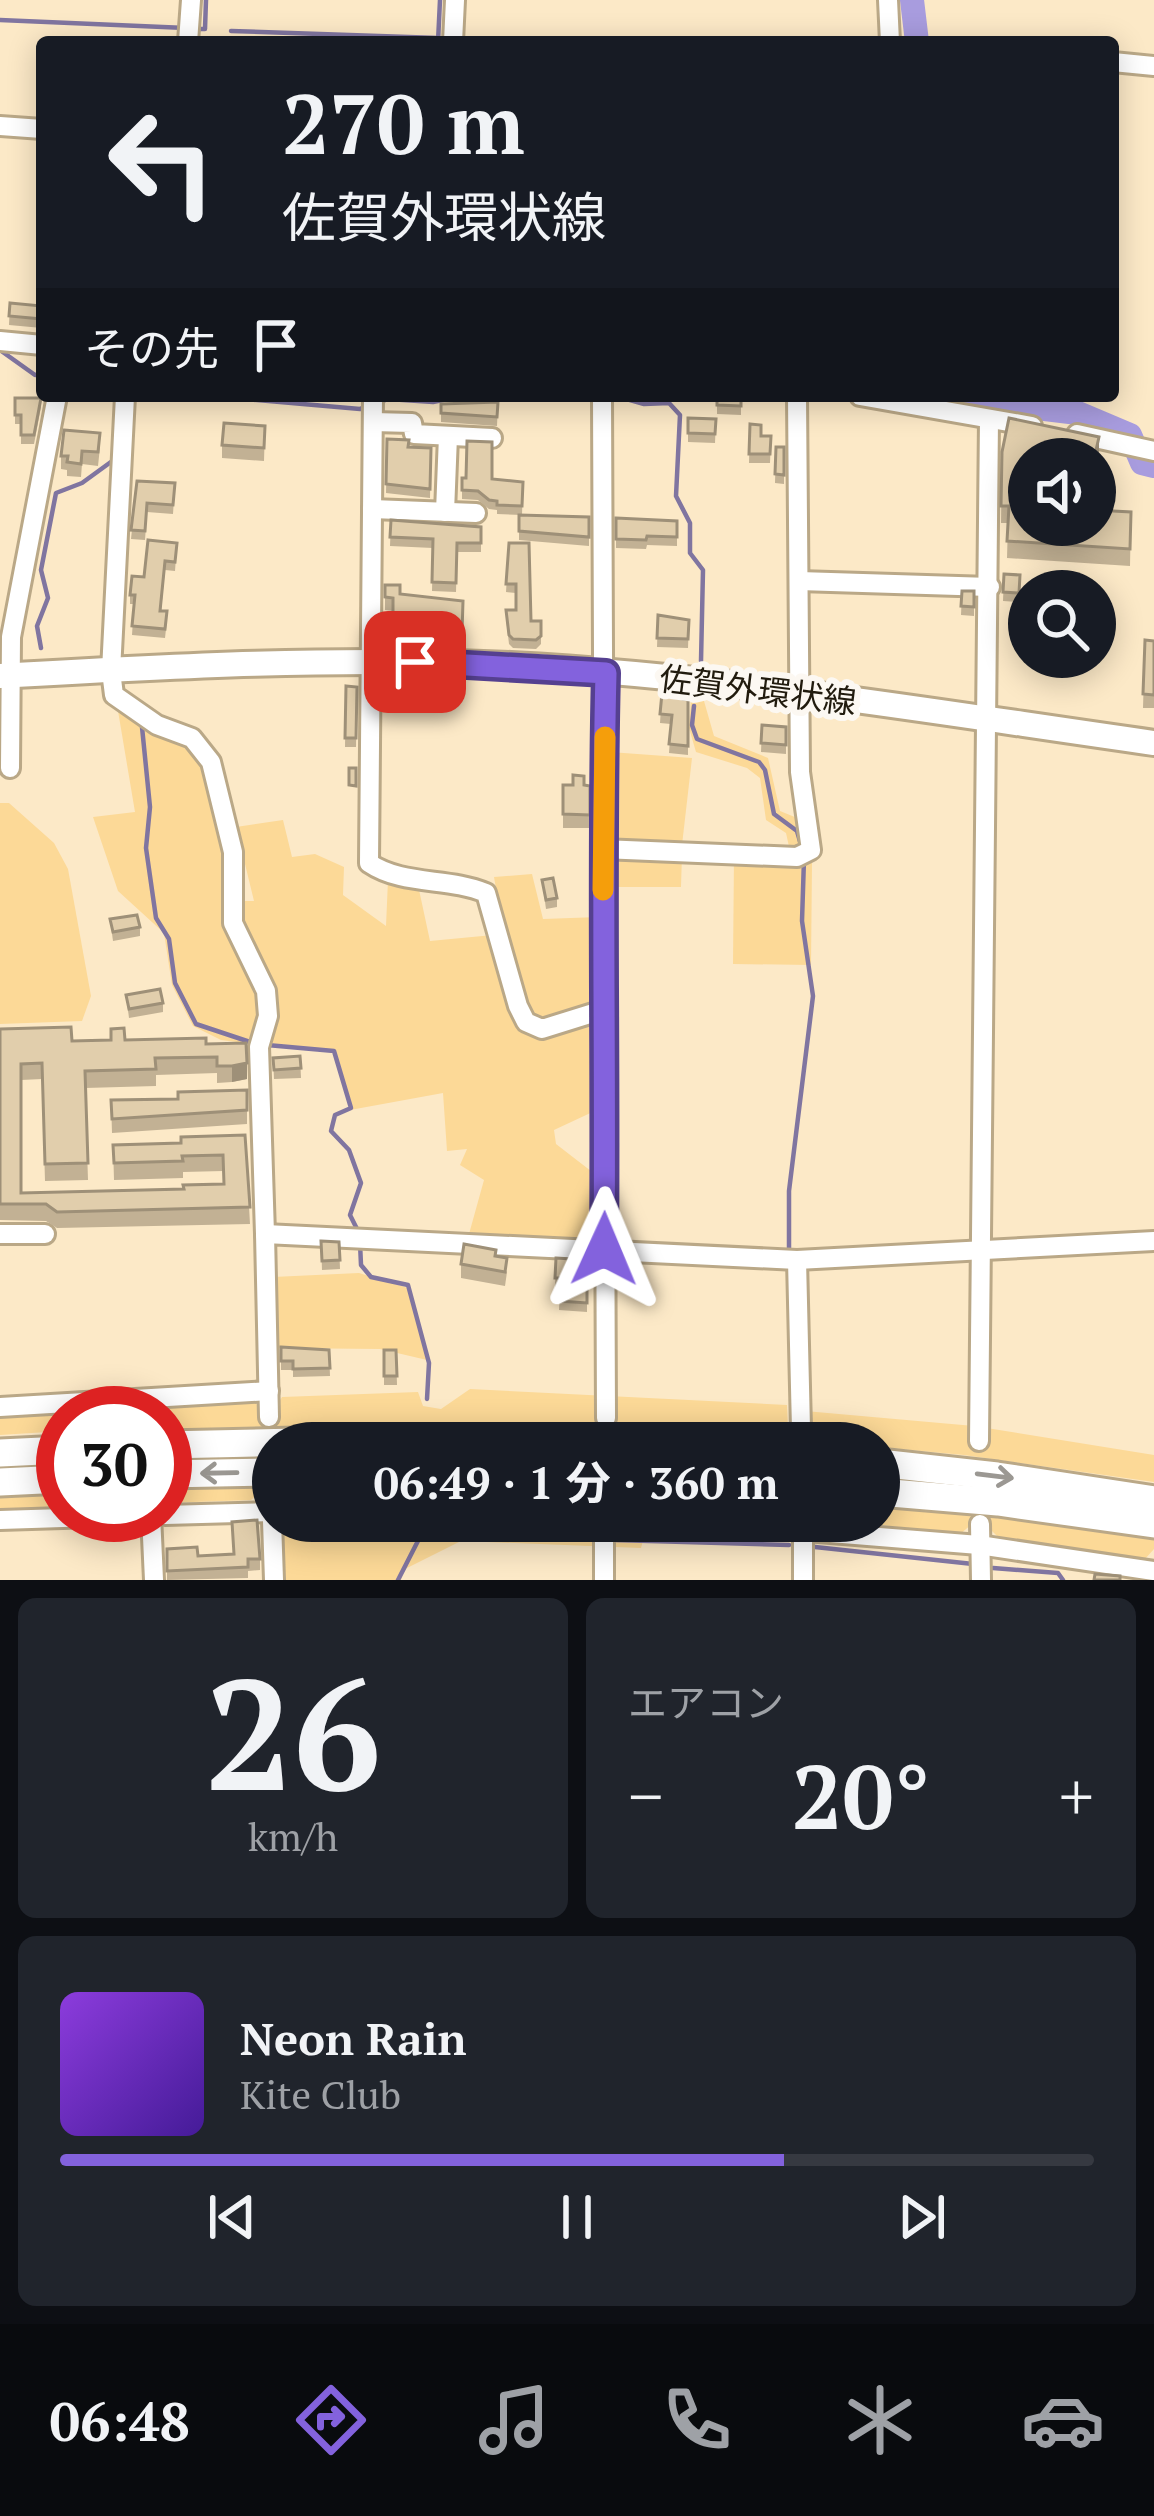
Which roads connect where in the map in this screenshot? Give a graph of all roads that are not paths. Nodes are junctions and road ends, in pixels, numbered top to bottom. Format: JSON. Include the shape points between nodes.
{"nodes":[{"id":1,"x":454,"y":0,"type":"edge"},
{"id":2,"x":888,"y":0,"type":"edge"},
{"id":3,"x":453,"y":36,"type":"edge"},
{"id":4,"x":890,"y":36,"type":"edge"},
{"id":5,"x":1119,"y":63,"type":"edge"},
{"id":6,"x":1154,"y":66,"type":"edge"},
{"id":7,"x":0,"y":126,"type":"edge"},
{"id":8,"x":36,"y":129,"type":"edge"},
{"id":9,"x":0,"y":340,"type":"edge"},
{"id":10,"x":36,"y":344,"type":"edge"},
{"id":11,"x":56,"y":402,"type":"edge"},
{"id":12,"x":125,"y":402,"type":"edge"},
{"id":13,"x":602,"y":402,"type":"edge"},
{"id":14,"x":797,"y":402,"type":"edge"},
{"id":15,"x":912,"y":402,"type":"edge"},
{"id":16,"x":373,"y":411,"type":"edge"},
{"id":17,"x":989,"y":419,"type":"junction"},
{"id":18,"x":448,"y":436,"type":"junction"},
{"id":19,"x":492,"y":438,"type":"edge"},
{"id":20,"x":1150,"y":450,"type":"edge"},
{"id":21,"x":372,"y":509,"type":"junction"},
{"id":22,"x":445,"y":512,"type":"junction"},
{"id":23,"x":476,"y":513,"type":"dead end"},
{"id":24,"x":799,"y":581,"type":"junction"},
{"id":25,"x":990,"y":586,"type":"junction"},
{"id":26,"x":371,"y":663,"type":"junction"},
{"id":27,"x":111,"y":671,"type":"junction"},
{"id":28,"x":606,"y":673,"type":"junction"},
{"id":29,"x":4,"y":676,"type":"edge"},
{"id":30,"x":800,"y":694,"type":"junction"},
{"id":31,"x":988,"y":720,"type":"junction"},
{"id":32,"x":1154,"y":743,"type":"edge"},
{"id":33,"x":10,"y":768,"type":"dead end"},
{"id":34,"x":602,"y":849,"type":"junction"},
{"id":35,"x":606,"y":1009,"type":"junction"},
{"id":36,"x":0,"y":1234,"type":"edge"},
{"id":37,"x":45,"y":1234,"type":"dead end"},
{"id":38,"x":265,"y":1234,"type":"junction"},
{"id":39,"x":1154,"y":1241,"type":"edge"},
{"id":40,"x":604,"y":1249,"type":"junction"},
{"id":41,"x":982,"y":1250,"type":"junction"},
{"id":42,"x":797,"y":1260,"type":"junction"},
{"id":43,"x":269,"y":1391,"type":"junction"},
{"id":44,"x":0,"y":1406,"type":"edge"},
{"id":45,"x":269,"y":1417,"type":"dead end"},
{"id":46,"x":602,"y":1422,"type":"edge"},
{"id":47,"x":801,"y":1422,"type":"edge"},
{"id":48,"x":979,"y":1441,"type":"dead end"},
{"id":49,"x":252,"y":1442,"type":"edge"},
{"id":50,"x":192,"y":1443,"type":"edge"},
{"id":51,"x":36,"y":1451,"type":"edge"},
{"id":52,"x":0,"y":1453,"type":"edge"},
{"id":53,"x":900,"y":1465,"type":"edge"},
{"id":54,"x":192,"y":1476,"type":"edge"},
{"id":55,"x":36,"y":1480,"type":"edge"},
{"id":56,"x":252,"y":1481,"type":"edge"},
{"id":57,"x":0,"y":1482,"type":"edge"},
{"id":58,"x":900,"y":1494,"type":"edge"},
{"id":59,"x":1154,"y":1500,"type":"edge"},
{"id":60,"x":252,"y":1513,"type":"edge"},
{"id":61,"x":192,"y":1514,"type":"edge"},
{"id":62,"x":36,"y":1519,"type":"edge"},
{"id":63,"x":0,"y":1520,"type":"edge"},
{"id":64,"x":980,"y":1524,"type":"dead end"},
{"id":65,"x":1154,"y":1524,"type":"edge"},
{"id":66,"x":900,"y":1536,"type":"edge"},
{"id":67,"x":156,"y":1542,"type":"edge"},
{"id":68,"x":273,"y":1542,"type":"edge"},
{"id":69,"x":604,"y":1542,"type":"edge"},
{"id":70,"x":803,"y":1542,"type":"edge"},
{"id":71,"x":979,"y":1545,"type":"junction"},
{"id":72,"x":1154,"y":1571,"type":"edge"},
{"id":73,"x":154,"y":1580,"type":"edge"},
{"id":74,"x":274,"y":1580,"type":"edge"},
{"id":75,"x":604,"y":1580,"type":"edge"},
{"id":76,"x":803,"y":1580,"type":"edge"},
{"id":77,"x":981,"y":1580,"type":"edge"}],
"edges":[{"from":1,"to":3,"type":"street"},
{"from":2,"to":4,"type":"street"},
{"from":5,"to":6,"type":"street"},
{"from":7,"to":8,"type":"street"},
{"from":9,"to":10,"type":"street"},
{"from":11,"to":29,"type":"street"},
{"from":12,"to":27,"type":"street"},
{"from":13,"to":28,"type":"street"},
{"from":14,"to":24,"type":"street"},
{"from":15,"to":17,"type":"street"},
{"from":16,"to":18,"type":"street","via":[[412,423],[414,434]]},
{"from":16,"to":21,"type":"street"},
{"from":17,"to":20,"type":"street"},
{"from":17,"to":25,"type":"street"},
{"from":18,"to":19,"type":"street"},
{"from":18,"to":22,"type":"street"},
{"from":21,"to":22,"type":"street"},
{"from":21,"to":26,"type":"street"},
{"from":22,"to":23,"type":"street"},
{"from":24,"to":25,"type":"street"},
{"from":24,"to":30,"type":"street"},
{"from":25,"to":31,"type":"street"},
{"from":26,"to":27,"type":"main road","name":"佐賀外環状線"},
{"from":26,"to":28,"type":"main road","name":"佐賀外環状線"},
{"from":26,"to":35,"type":"street","via":[[369,863],[387,875],[486,893],[526,1022],[542,1029]]},
{"from":27,"to":29,"type":"main road","name":"佐賀外環状線"},
{"from":27,"to":38,"type":"street","via":[[114,695],[192,737],[211,762],[233,852],[233,923],[266,992]]},
{"from":28,"to":30,"type":"main road","name":"佐賀外環状線"},
{"from":28,"to":34,"type":"street"},
{"from":29,"to":33,"type":"street"},
{"from":30,"to":31,"type":"main road","name":"佐賀外環状線"},
{"from":30,"to":34,"type":"street","via":[[804,854]]},
{"from":31,"to":32,"type":"main road","name":"佐賀外環状線"},
{"from":31,"to":41,"type":"street"},
{"from":34,"to":35,"type":"street"},
{"from":35,"to":40,"type":"street"},
{"from":36,"to":37,"type":"street"},
{"from":38,"to":40,"type":"street"},
{"from":38,"to":43,"type":"street"},
{"from":39,"to":41,"type":"street"},
{"from":40,"to":42,"type":"street"},
{"from":40,"to":46,"type":"street"},
{"from":41,"to":42,"type":"street"},
{"from":41,"to":48,"type":"street"},
{"from":42,"to":47,"type":"street"},
{"from":43,"to":44,"type":"street"},
{"from":43,"to":45,"type":"street"},
{"from":49,"to":50,"type":"highway"},
{"from":51,"to":52,"type":"highway"},
{"from":53,"to":59,"type":"highway","one_way":true},
{"from":56,"to":54,"type":"highway","one_way":true},
{"from":55,"to":57,"type":"highway"},
{"from":58,"to":65,"type":"highway"},
{"from":60,"to":61,"type":"street"},
{"from":62,"to":63,"type":"street"},
{"from":64,"to":71,"type":"street"},
{"from":66,"to":71,"type":"street"},
{"from":67,"to":73,"type":"street"},
{"from":68,"to":74,"type":"street"},
{"from":69,"to":75,"type":"street"},
{"from":70,"to":76,"type":"street"},
{"from":71,"to":72,"type":"street"},
{"from":71,"to":77,"type":"street"}]}
